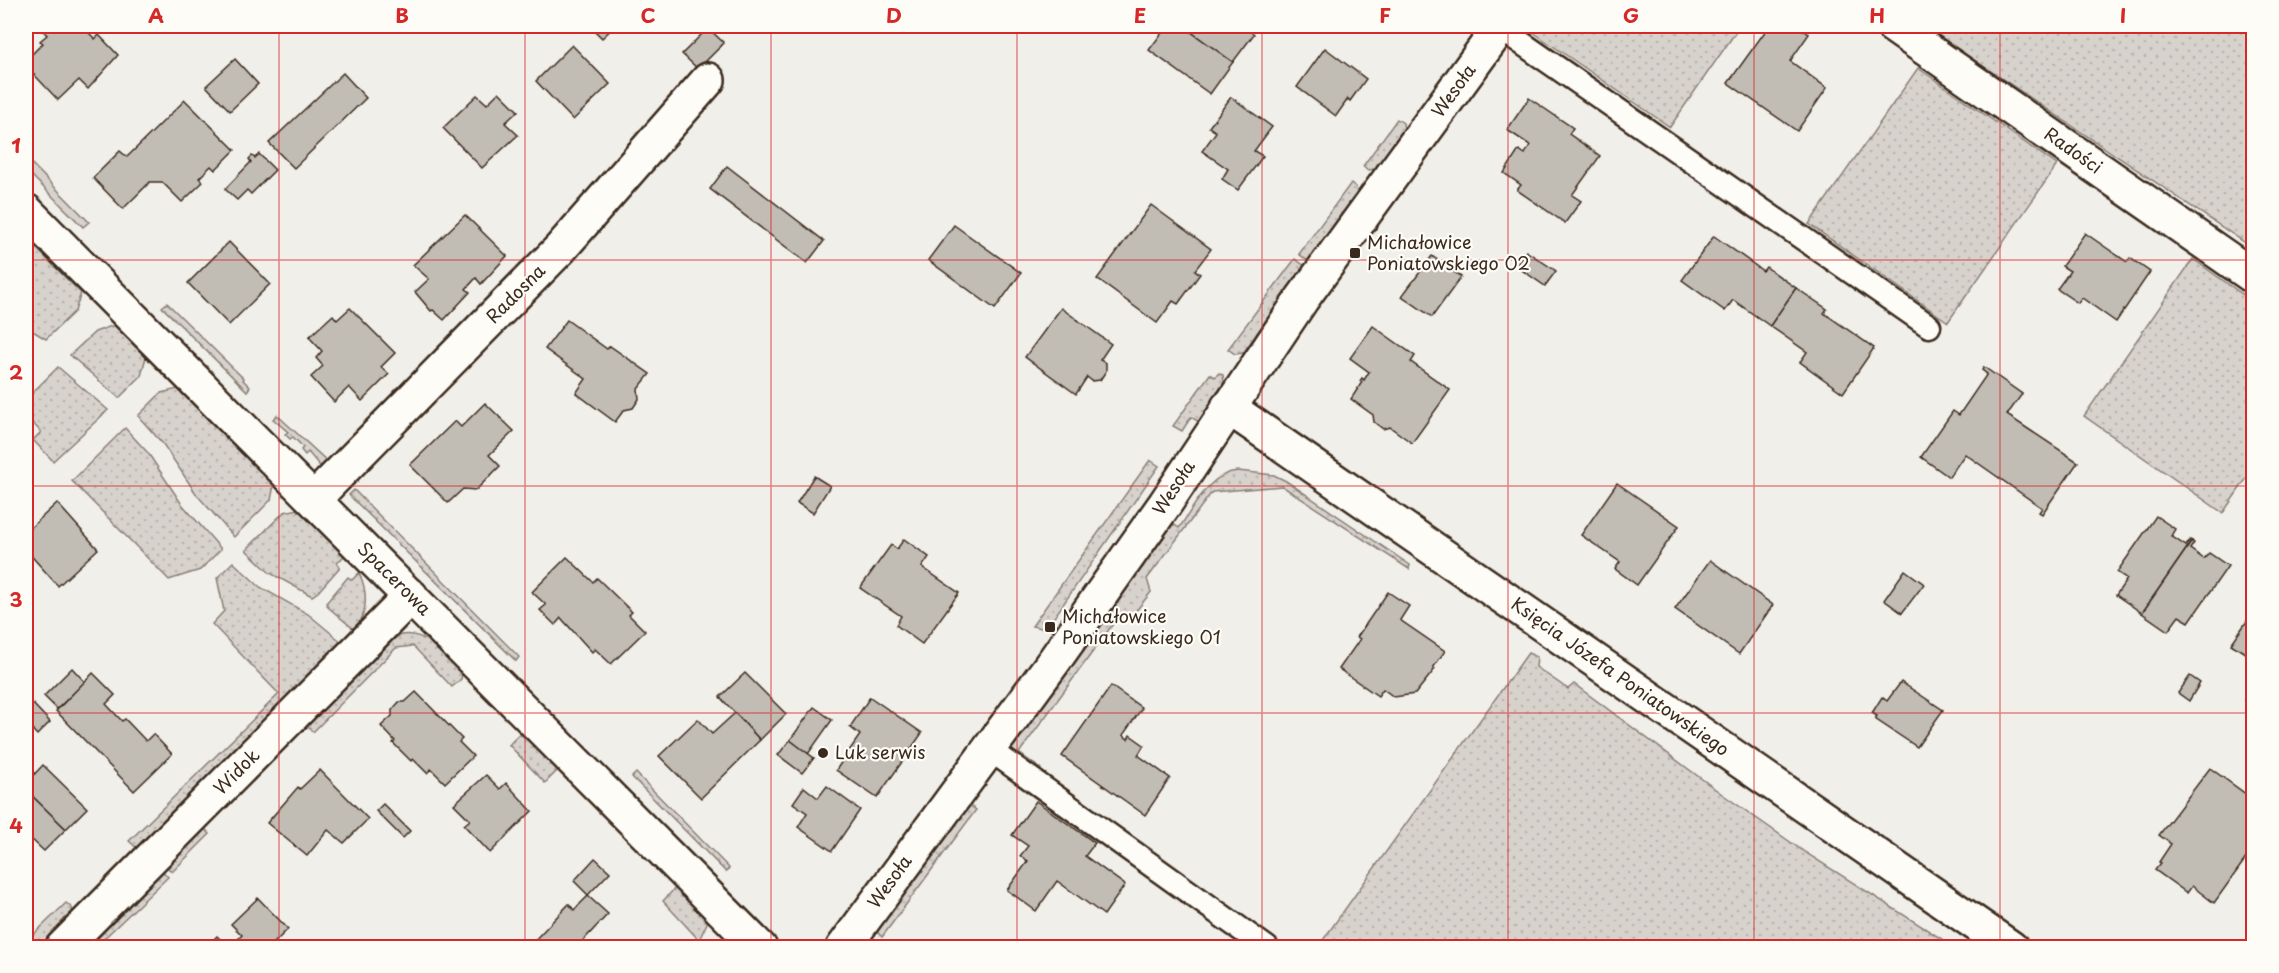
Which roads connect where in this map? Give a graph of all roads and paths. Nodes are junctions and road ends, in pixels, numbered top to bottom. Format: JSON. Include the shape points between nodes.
{"nodes":[{"id":1,"x":1893,"y":26,"type":"edge"},
{"id":2,"x":1501,"y":27,"type":"edge"},
{"id":3,"x":708,"y":80,"type":"dead end"},
{"id":4,"x":26,"y":211,"type":"edge"},
{"id":5,"x":2253,"y":277,"type":"edge"},
{"id":6,"x":1929,"y":326,"type":"dead end"},
{"id":7,"x":1228,"y":407,"type":"junction"},
{"id":8,"x":314,"y":499,"type":"junction"},
{"id":9,"x":411,"y":596,"type":"junction"},
{"id":10,"x":989,"y":749,"type":"junction"},
{"id":11,"x":62,"y":948,"type":"edge"},
{"id":12,"x":760,"y":948,"type":"edge"},
{"id":13,"x":843,"y":948,"type":"edge"},
{"id":14,"x":1267,"y":948,"type":"edge"},
{"id":15,"x":2011,"y":948,"type":"edge"}],
"edges":[{"from":1,"to":5,"type":"street","name":"Radości"},
{"from":2,"to":6,"type":"lane"},
{"from":2,"to":7,"type":"street","name":"Wesoła"},
{"from":3,"to":8,"type":"street","name":"Radosna","via":[[560,249]]},
{"from":4,"to":8,"type":"street","name":"Spacerowa"},
{"from":7,"to":10,"type":"street","name":"Wesoła","via":[[1165,504]]},
{"from":7,"to":15,"type":"street","name":"Księcia Józefa Poniatowskiego"},
{"from":8,"to":9,"type":"street","name":"Spacerowa"},
{"from":9,"to":11,"type":"street","name":"Widok"},
{"from":9,"to":12,"type":"street","name":"Spacerowa"},
{"from":10,"to":13,"type":"street","name":"Wesoła"},
{"from":10,"to":14,"type":"lane"}]}
